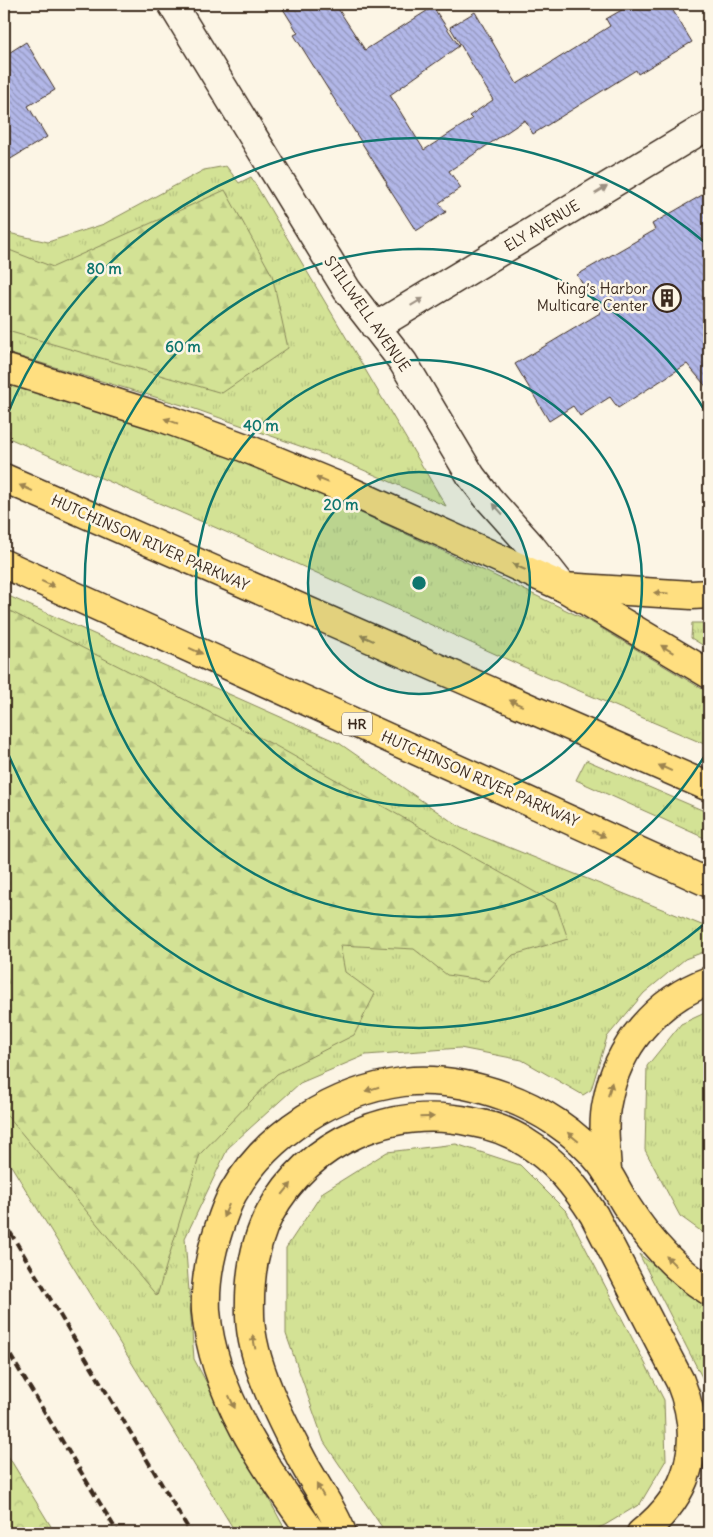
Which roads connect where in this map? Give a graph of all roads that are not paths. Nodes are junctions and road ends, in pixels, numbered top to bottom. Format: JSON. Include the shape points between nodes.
{"nodes":[{"id":1,"x":172,"y":4,"type":"edge"},
{"id":2,"x":709,"y":125,"type":"edge"},
{"id":3,"x":375,"y":327,"type":"junction"},
{"id":4,"x":4,"y":368,"type":"edge"},
{"id":5,"x":4,"y":478,"type":"edge"},
{"id":6,"x":4,"y":564,"type":"edge"},
{"id":7,"x":563,"y":587,"type":"junction"},
{"id":8,"x":709,"y":594,"type":"edge"},
{"id":9,"x":709,"y":674,"type":"edge"},
{"id":10,"x":709,"y":787,"type":"edge"},
{"id":11,"x":709,"y":883,"type":"edge"},
{"id":12,"x":709,"y":981,"type":"edge"},
{"id":13,"x":607,"y":1172,"type":"junction"},
{"id":14,"x":709,"y":1290,"type":"edge"},
{"id":15,"x":650,"y":1525,"type":"edge"},
{"id":16,"x":312,"y":1533,"type":"edge"},
{"id":17,"x":342,"y":1533,"type":"edge"}],
"edges":[{"from":1,"to":3,"type":"street","name":"STILLWELL AVENUE","via":[[347,290]]},
{"from":3,"to":2,"type":"street","name":"ELY AVENUE","one_way":true},
{"from":7,"to":3,"type":"street","name":"STILLWELL AVENUE","one_way":true,"via":[[472,476],[403,362]]},
{"from":7,"to":4,"type":"main road","one_way":true,"via":[[421,522],[243,447],[155,415]]},
{"from":10,"to":5,"type":"main road","name":"HUTCHINSON RIVER PARKWAY","one_way":true},
{"from":6,"to":11,"type":"main road","name":"HUTCHINSON RIVER PARKWAY","number":"HR","one_way":true},
{"from":8,"to":7,"type":"main road","one_way":true},
{"from":9,"to":7,"type":"main road","one_way":true},
{"from":13,"to":12,"type":"main road","one_way":true,"via":[[606,1104],[630,1043],[653,1015],[671,1000]]},
{"from":14,"to":13,"type":"main road","one_way":true,"via":[[678,1268],[652,1240]]},
{"from":13,"to":16,"type":"main road","one_way":true,"via":[[572,1135],[533,1109],[482,1089],[425,1081],[380,1086],[332,1104],[294,1126],[258,1159],[233,1194],[216,1239],[210,1261],[206,1310],[221,1377],[241,1421],[273,1478]]},
{"from":17,"to":15,"type":"main road","one_way":true,"via":[[302,1461],[271,1396],[256,1355],[250,1317],[251,1278],[260,1234],[281,1196],[307,1167],[336,1144],[372,1126],[435,1116],[482,1124],[524,1141],[562,1172],[594,1215],[687,1398],[693,1438],[691,1459],[676,1498]]}]}
